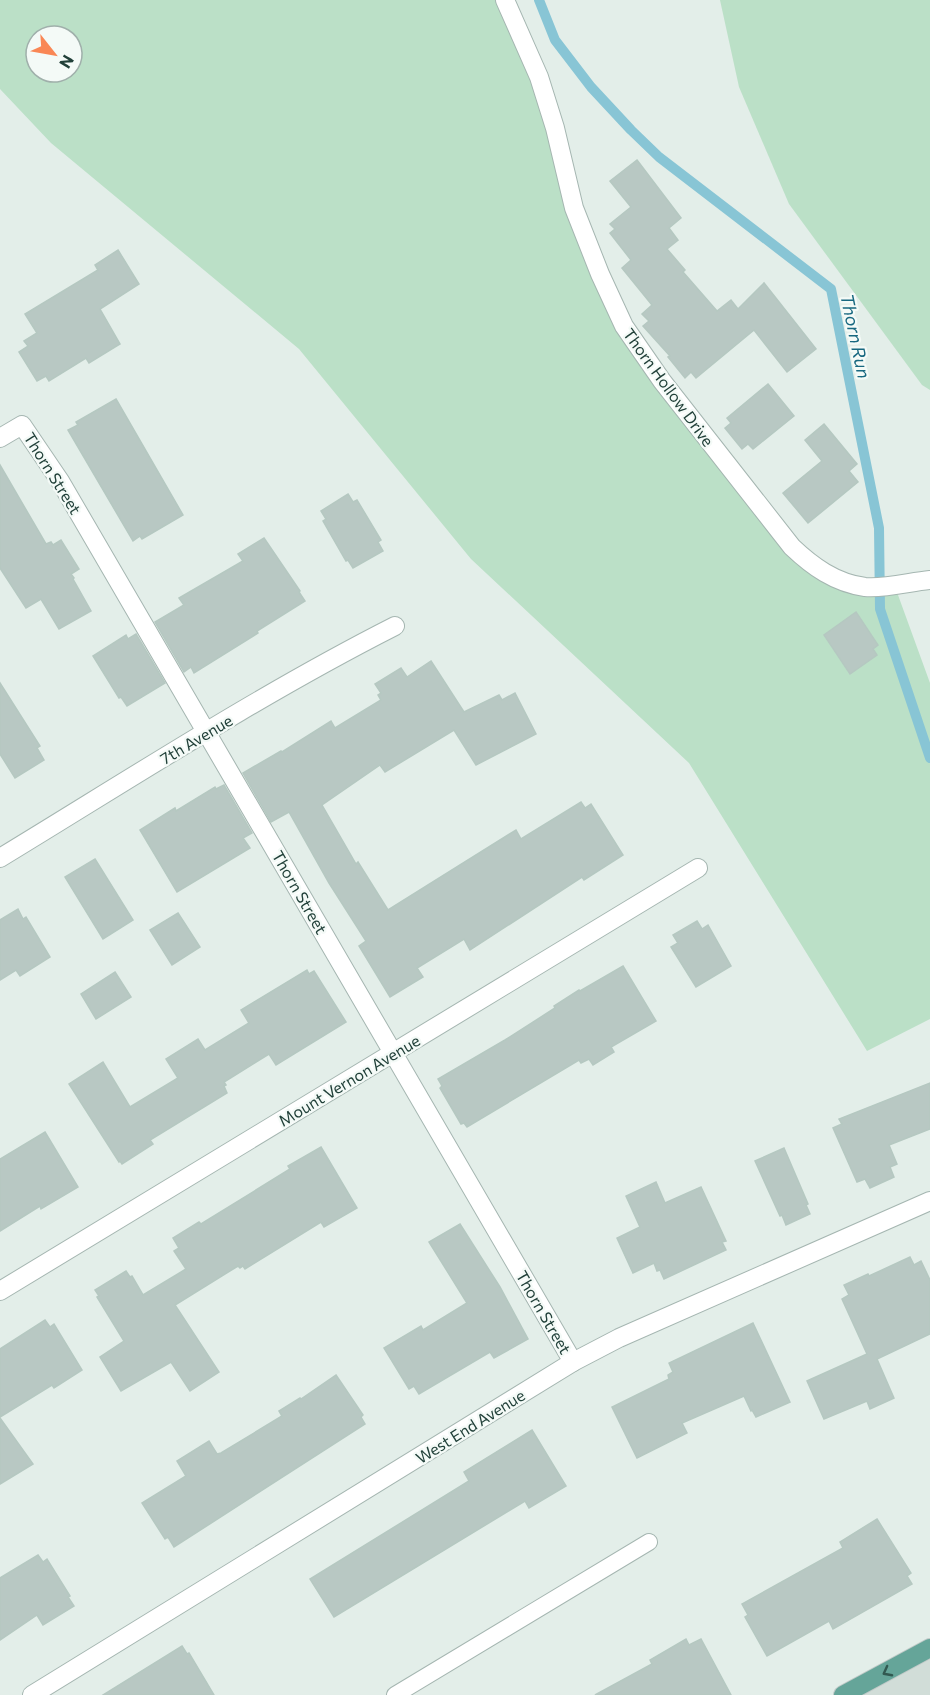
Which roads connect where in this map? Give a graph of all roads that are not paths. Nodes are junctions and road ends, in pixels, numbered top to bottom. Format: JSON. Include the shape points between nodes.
{"nodes":[{"id":1,"x":505,"y":0,"type":"edge"},
{"id":2,"x":0,"y":438,"type":"edge"},
{"id":3,"x":930,"y":580,"type":"edge"},
{"id":4,"x":395,"y":626,"type":"dead end"},
{"id":5,"x":206,"y":732,"type":"junction"},
{"id":6,"x":0,"y":858,"type":"edge"},
{"id":7,"x":698,"y":868,"type":"dead end"},
{"id":8,"x":393,"y":1053,"type":"junction"},
{"id":9,"x":930,"y":1201,"type":"edge"},
{"id":10,"x":0,"y":1291,"type":"edge"},
{"id":11,"x":573,"y":1362,"type":"junction"},
{"id":12,"x":649,"y":1542,"type":"dead end"},
{"id":13,"x":930,"y":1648,"type":"edge"},
{"id":14,"x":33,"y":1695,"type":"edge"},
{"id":15,"x":395,"y":1695,"type":"edge"},
{"id":16,"x":843,"y":1695,"type":"edge"}],
"edges":[{"from":1,"to":3,"type":"street","name":"Thorn Hollow Drive","via":[[539,77],[574,208],[600,274],[624,326],[668,389],[792,547],[816,569],[865,587]]},
{"from":2,"to":5,"type":"street","name":"Thorn Street","via":[[22,425],[60,481]]},
{"from":4,"to":5,"type":"street","name":"7th Avenue"},
{"from":5,"to":6,"type":"street","name":"7th Avenue"},
{"from":5,"to":8,"type":"street","name":"Thorn Street"},
{"from":7,"to":8,"type":"street","name":"Mount Vernon Avenue"},
{"from":8,"to":10,"type":"street","name":"Mount Vernon Avenue"},
{"from":8,"to":11,"type":"street","name":"Thorn Street"},
{"from":9,"to":11,"type":"street","name":"West End Avenue"},
{"from":11,"to":14,"type":"street","name":"West End Avenue"},
{"from":12,"to":15,"type":"lane"},
{"from":13,"to":16,"type":"main road","one_way":true}]}
